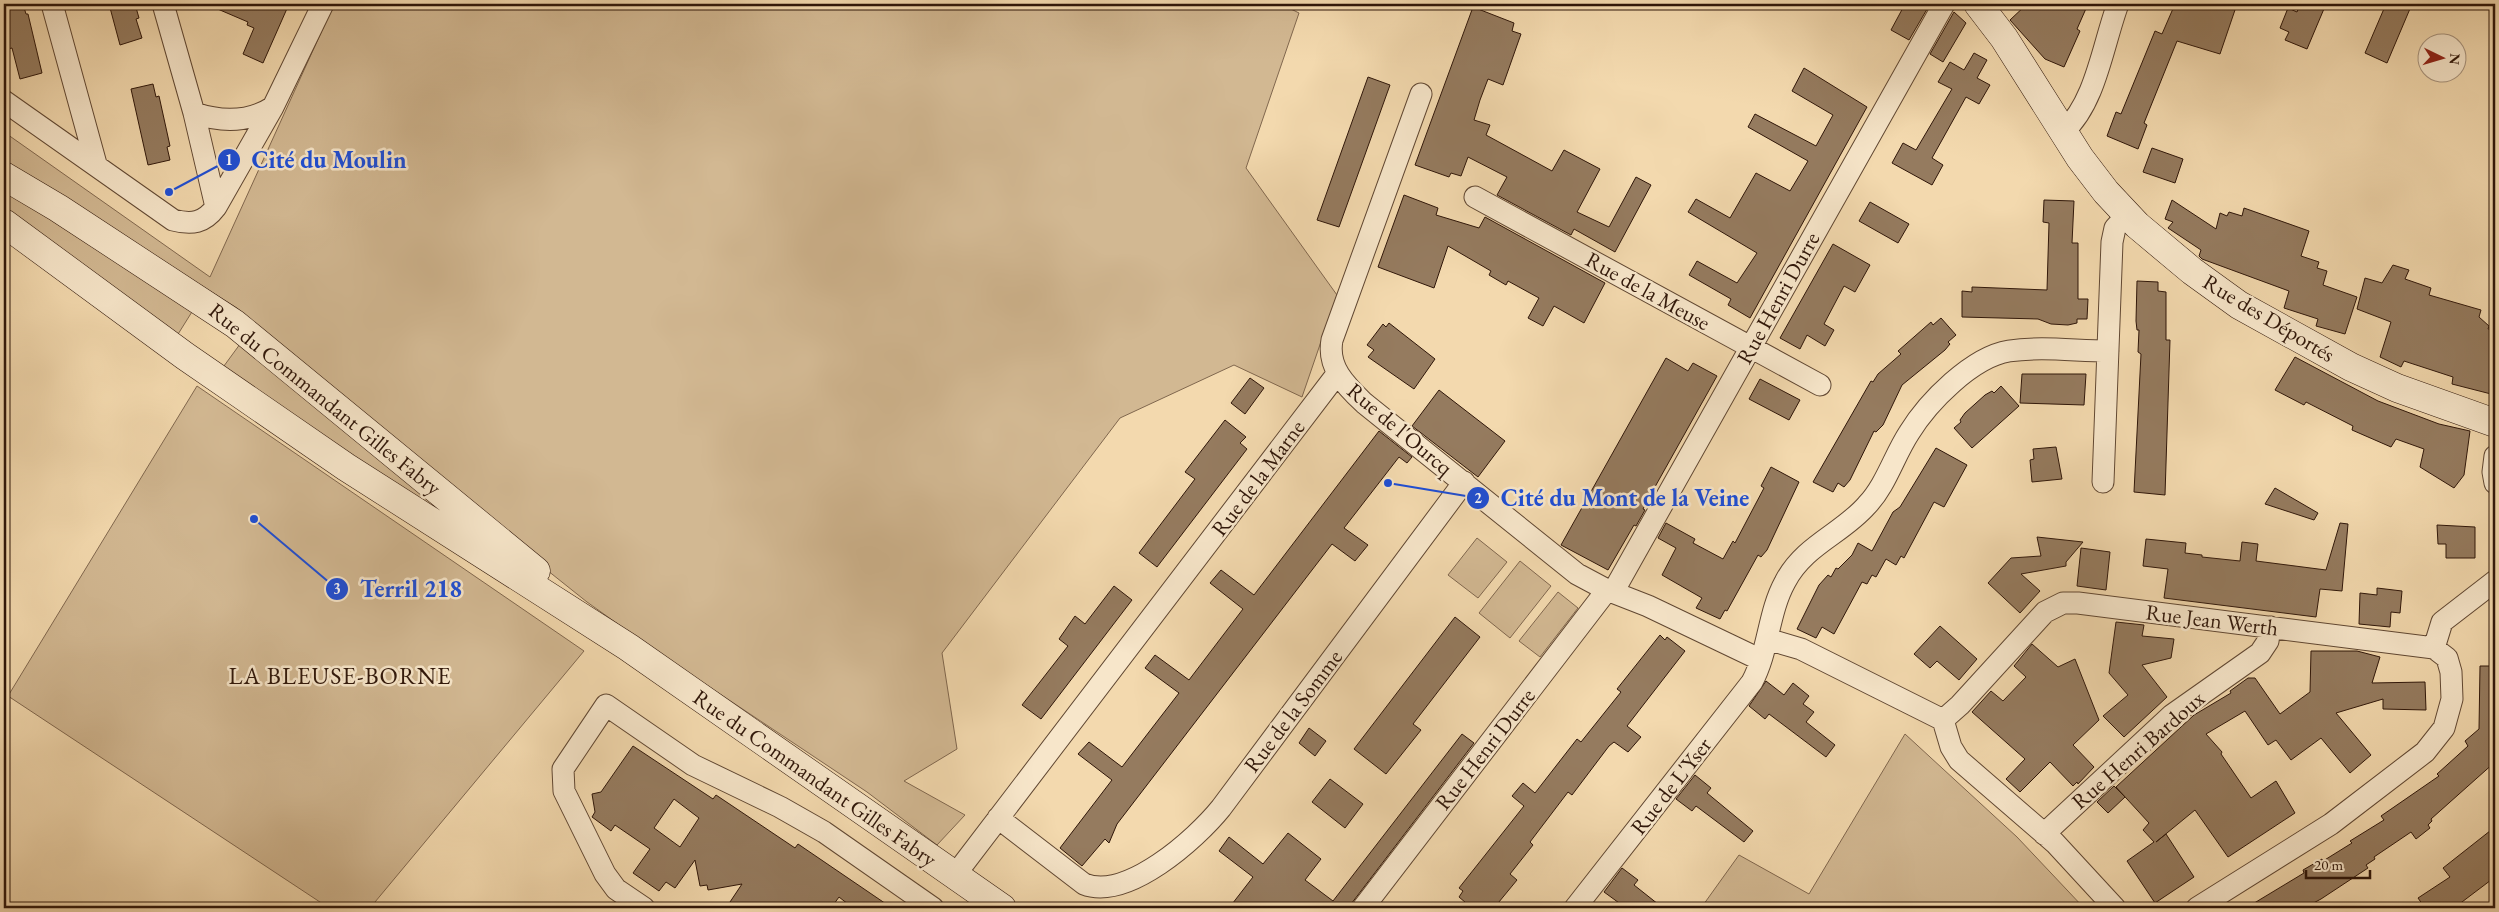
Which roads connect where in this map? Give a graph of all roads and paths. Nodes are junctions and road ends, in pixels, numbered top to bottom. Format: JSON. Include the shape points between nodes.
{"nodes":[{"id":1,"x":52,"y":4,"type":"edge"},
{"id":2,"x":163,"y":4,"type":"edge"},
{"id":3,"x":324,"y":4,"type":"edge"},
{"id":4,"x":1944,"y":4,"type":"edge"},
{"id":5,"x":1978,"y":4,"type":"edge"},
{"id":6,"x":2118,"y":4,"type":"edge"},
{"id":7,"x":1421,"y":94,"type":"dead end"},
{"id":8,"x":4,"y":101,"type":"edge"},
{"id":9,"x":273,"y":107,"type":"junction"},
{"id":10,"x":194,"y":112,"type":"junction"},
{"id":11,"x":2064,"y":131,"type":"junction"},
{"id":12,"x":96,"y":164,"type":"junction"},
{"id":13,"x":4,"y":176,"type":"edge"},
{"id":14,"x":1475,"y":197,"type":"dead end"},
{"id":15,"x":216,"y":207,"type":"junction"},
{"id":16,"x":2127,"y":215,"type":"junction"},
{"id":17,"x":4,"y":223,"type":"edge"},
{"id":18,"x":1750,"y":347,"type":"junction"},
{"id":19,"x":2108,"y":351,"type":"junction"},
{"id":20,"x":1337,"y":374,"type":"junction"},
{"id":21,"x":1820,"y":385,"type":"dead end"},
{"id":22,"x":2495,"y":423,"type":"edge"},
{"id":23,"x":2495,"y":456,"type":"edge"},
{"id":24,"x":1464,"y":482,"type":"junction"},
{"id":25,"x":2103,"y":482,"type":"dead end"},
{"id":26,"x":2495,"y":483,"type":"edge"},
{"id":27,"x":2495,"y":581,"type":"edge"},
{"id":28,"x":1610,"y":591,"type":"junction"},
{"id":29,"x":2270,"y":627,"type":"junction"},
{"id":30,"x":1767,"y":639,"type":"junction"},
{"id":31,"x":628,"y":647,"type":"junction"},
{"id":32,"x":2434,"y":648,"type":"junction"},
{"id":33,"x":1761,"y":660,"type":"junction"},
{"id":34,"x":1943,"y":720,"type":"junction"},
{"id":35,"x":998,"y":818,"type":"junction"},
{"id":36,"x":2044,"y":834,"type":"junction"},
{"id":37,"x":954,"y":876,"type":"junction"},
{"id":38,"x":644,"y":908,"type":"edge"},
{"id":39,"x":933,"y":908,"type":"edge"},
{"id":40,"x":1002,"y":908,"type":"edge"},
{"id":41,"x":1363,"y":908,"type":"edge"},
{"id":42,"x":1575,"y":908,"type":"edge"},
{"id":43,"x":2115,"y":908,"type":"edge"},
{"id":44,"x":2197,"y":908,"type":"edge"}],
"edges":[{"from":1,"to":12,"type":"street"},
{"from":2,"to":10,"type":"street"},
{"from":3,"to":9,"type":"street"},
{"from":4,"to":18,"type":"street","name":"Rue Henri Durre"},
{"from":5,"to":11,"type":"street","name":"Rue des Déportés"},
{"from":6,"to":11,"type":"street","via":[[2083,104],[2072,124]]},
{"from":7,"to":20,"type":"street","via":[[1332,340],[1331,360]]},
{"from":8,"to":12,"type":"street"},
{"from":9,"to":10,"type":"street","via":[[257,116],[239,120]]},
{"from":9,"to":15,"type":"street"},
{"from":10,"to":15,"type":"street"},
{"from":11,"to":16,"type":"street","name":"Rue des Déportés","via":[[2088,170]]},
{"from":12,"to":15,"type":"street","via":[[173,220],[188,224],[201,222]]},
{"from":13,"to":31,"type":"street","name":"Rue du Commandant Gilles Fabry","via":[[235,324]]},
{"from":14,"to":18,"type":"street","name":"Rue de la Meuse"},
{"from":16,"to":19,"type":"street","via":[[2115,228],[2112,242]]},
{"from":16,"to":22,"type":"street","name":"Rue des Déportés","via":[[2204,280],[2263,319],[2380,380]]},
{"from":17,"to":31,"type":"street","name":"Rue du Commandant Gilles Fabry","via":[[185,356],[346,466]]},
{"from":18,"to":21,"type":"street","name":"Rue de la Meuse"},
{"from":18,"to":28,"type":"street","name":"Rue Henri Durre"},
{"from":19,"to":25,"type":"street"},
{"from":19,"to":30,"type":"street","name":"Rue de L'Yser","via":[[2010,351],[1984,360],[1963,374],[1914,425],[1868,505],[1812,548],[1791,571],[1776,602]]},
{"from":20,"to":24,"type":"street","name":"Rue de l'Ourcq","via":[[1364,403]]},
{"from":20,"to":35,"type":"street","name":"Rue de la Marne"},
{"from":23,"to":26,"type":"street"},
{"from":24,"to":28,"type":"street","name":"Rue de l'Ourcq","via":[[1569,568]]},
{"from":24,"to":35,"type":"street","name":"Rue de la Somme","via":[[1207,824],[1178,851],[1143,873],[1104,888],[1084,884]]},
{"from":27,"to":32,"type":"street","via":[[2442,622]]},
{"from":28,"to":33,"type":"street","name":"Rue de l'Ourcq"},
{"from":28,"to":41,"type":"street","name":"Rue Henri Durre"},
{"from":29,"to":32,"type":"street","name":"Rue Jean Werth"},
{"from":29,"to":34,"type":"street","name":"Rue Jean Werth","via":[[2078,603],[2056,605],[2045,612]]},
{"from":29,"to":36,"type":"street","name":"Rue Henri Bardoux","via":[[2268,641],[2260,653],[2172,715]]},
{"from":30,"to":33,"type":"street","name":"Rue de L'Yser"},
{"from":30,"to":34,"type":"street","via":[[1801,649]]},
{"from":31,"to":37,"type":"street","name":"Rue du Commandant Gilles Fabry"},
{"from":32,"to":44,"type":"street","via":[[2447,658],[2452,699],[2444,728],[2432,744],[2331,824]]},
{"from":33,"to":42,"type":"street","name":"Rue de L'Yser","via":[[1747,689]]},
{"from":34,"to":36,"type":"street","via":[[1951,747],[1959,760]]},
{"from":35,"to":37,"type":"street","name":"Rue de la Marne"},
{"from":36,"to":43,"type":"street"},
{"from":37,"to":40,"type":"street","name":"Rue du Commandant Gilles Fabry"},
{"from":38,"to":39,"type":"street","via":[[616,889],[605,874],[562,782],[566,763],[606,704],[693,765],[824,832]]}]}
